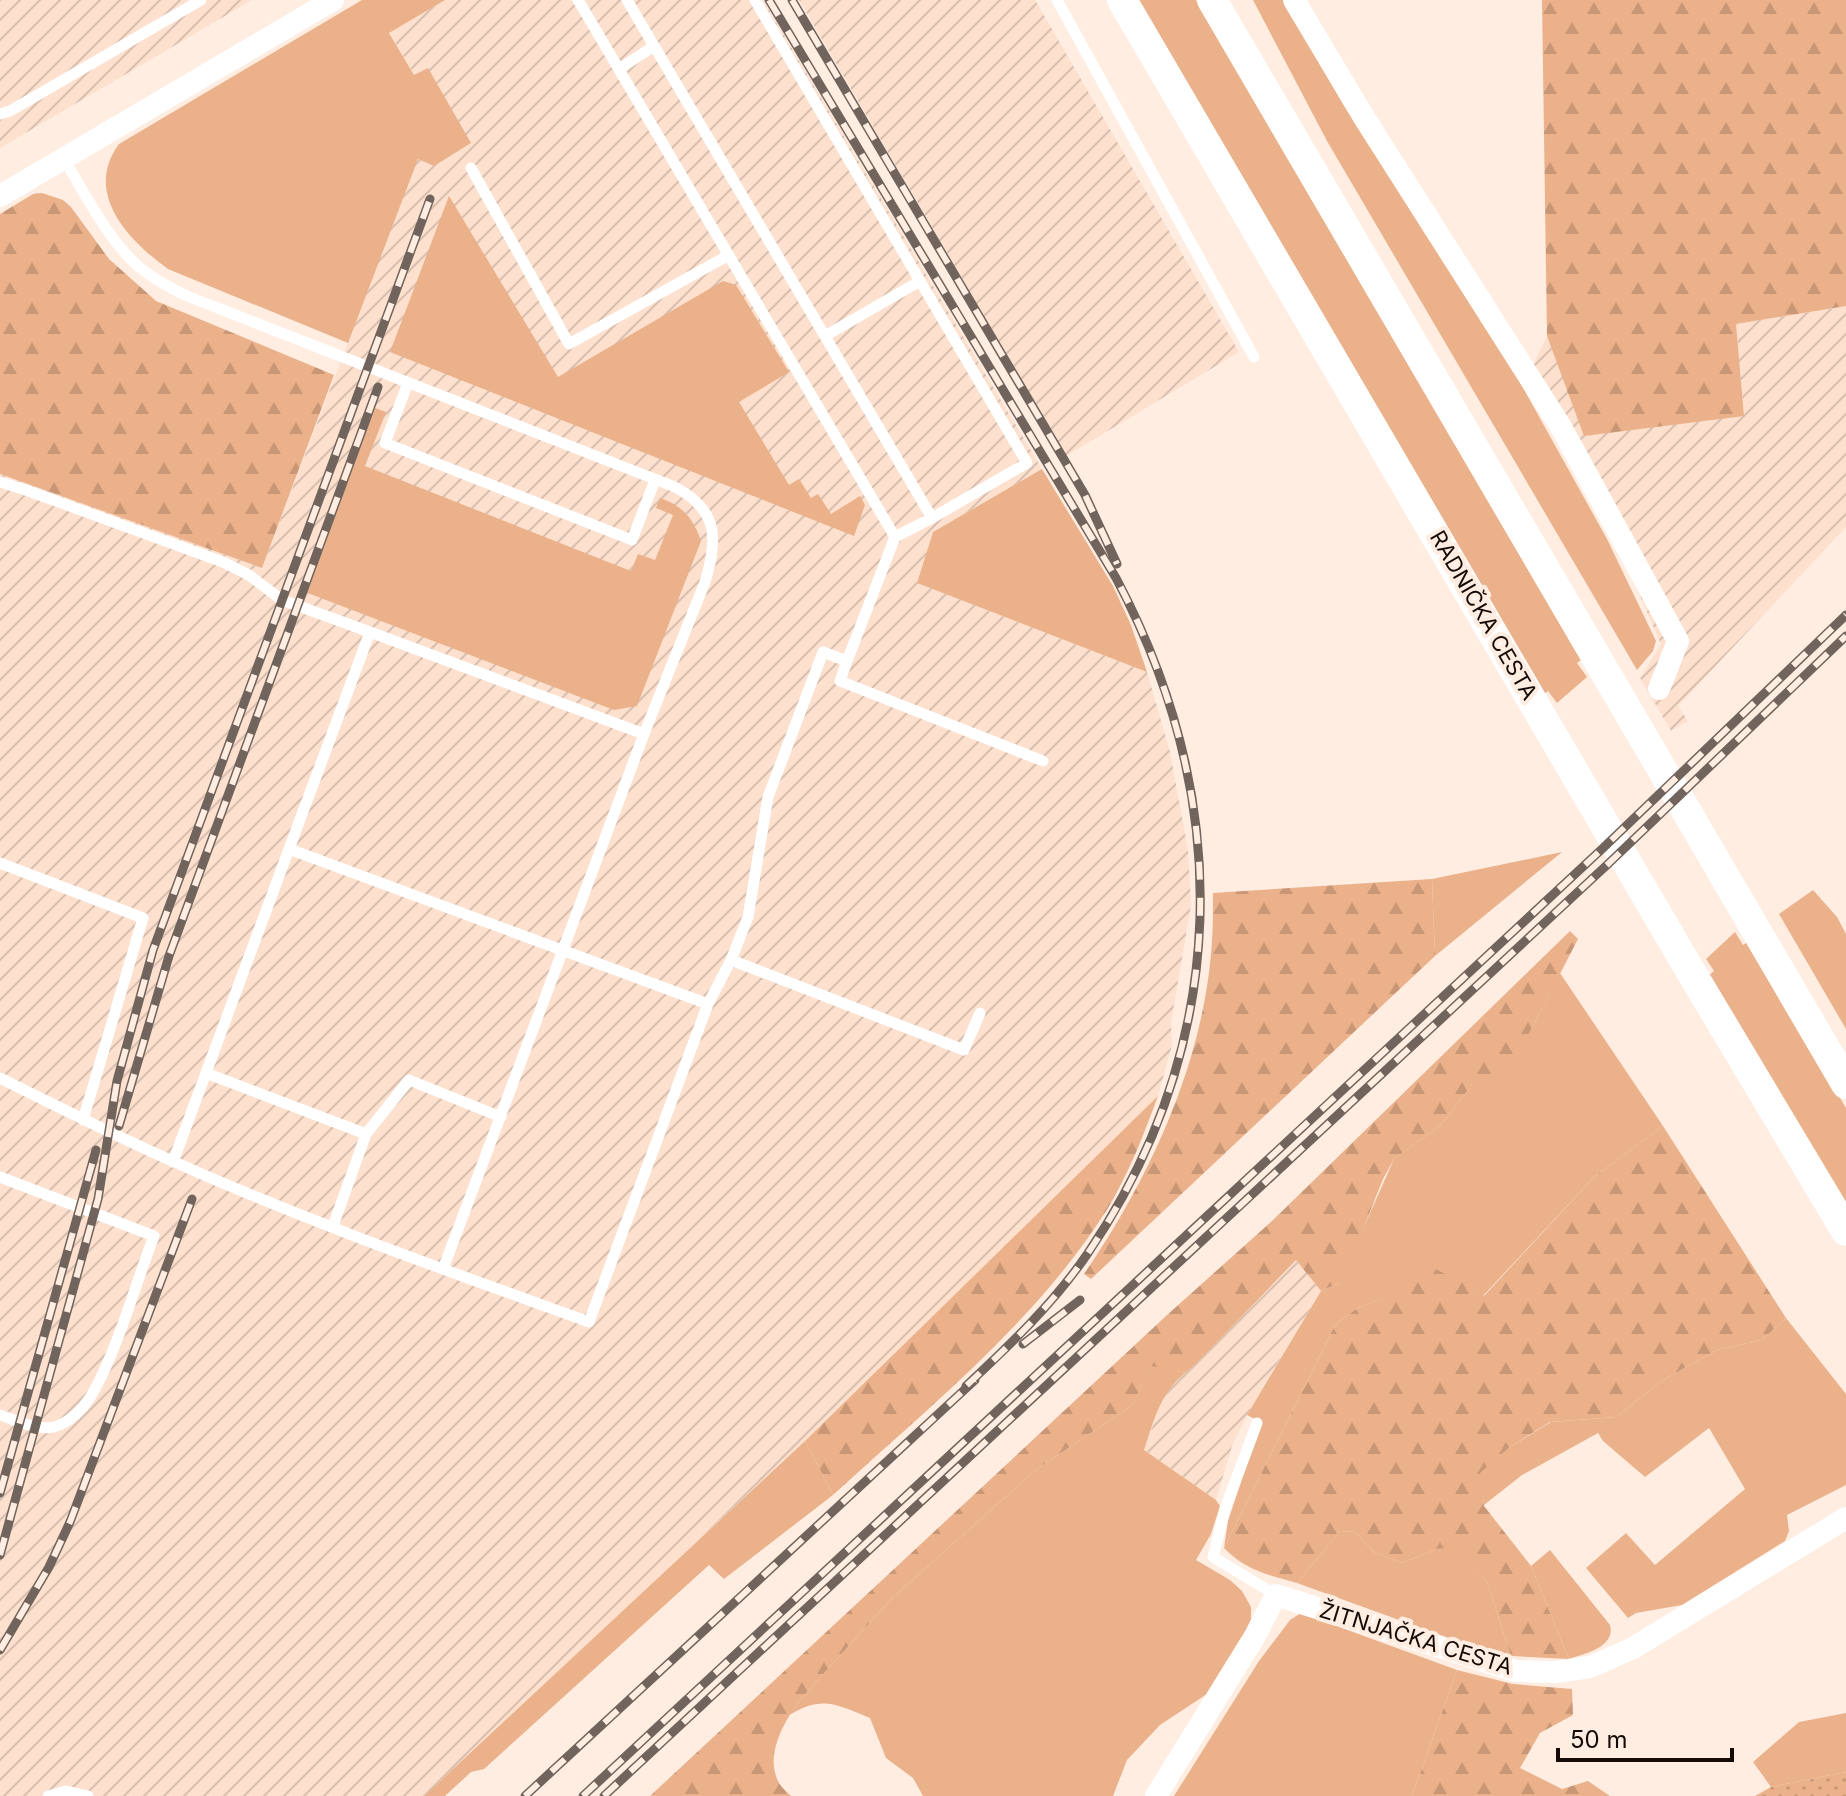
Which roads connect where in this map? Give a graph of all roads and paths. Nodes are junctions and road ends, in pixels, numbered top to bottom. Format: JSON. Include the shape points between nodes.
{"nodes":[{"id":1,"x":201,"y":0,"type":"edge"},
{"id":2,"x":333,"y":0,"type":"edge"},
{"id":3,"x":578,"y":0,"type":"edge"},
{"id":4,"x":627,"y":0,"type":"edge"},
{"id":5,"x":755,"y":0,"type":"edge"},
{"id":6,"x":1057,"y":0,"type":"edge"},
{"id":7,"x":1122,"y":0,"type":"edge"},
{"id":8,"x":1212,"y":0,"type":"edge"},
{"id":9,"x":1294,"y":0,"type":"edge"},
{"id":10,"x":654,"y":46,"type":"junction"},
{"id":11,"x":619,"y":69,"type":"junction"},
{"id":12,"x":0,"y":114,"type":"edge"},
{"id":13,"x":64,"y":159,"type":"junction"},
{"id":14,"x":471,"y":168,"type":"dead end"},
{"id":15,"x":0,"y":196,"type":"edge"},
{"id":16,"x":729,"y":255,"type":"junction"},
{"id":17,"x":920,"y":281,"type":"junction"},
{"id":18,"x":825,"y":336,"type":"junction"},
{"id":19,"x":1254,"y":357,"type":"dead end"},
{"id":20,"x":408,"y":383,"type":"junction"},
{"id":21,"x":655,"y":480,"type":"junction"},
{"id":22,"x":0,"y":482,"type":"edge"},
{"id":23,"x":932,"y":518,"type":"junction"},
{"id":24,"x":895,"y":537,"type":"junction"},
{"id":25,"x":370,"y":632,"type":"junction"},
{"id":26,"x":847,"y":661,"type":"junction"},
{"id":27,"x":1659,"y":689,"type":"dead end"},
{"id":28,"x":644,"y":734,"type":"junction"},
{"id":29,"x":1043,"y":761,"type":"dead end"},
{"id":30,"x":289,"y":849,"type":"junction"},
{"id":31,"x":0,"y":863,"type":"edge"},
{"id":32,"x":562,"y":950,"type":"junction"},
{"id":33,"x":731,"y":960,"type":"junction"},
{"id":34,"x":708,"y":1004,"type":"junction"},
{"id":35,"x":980,"y":1013,"type":"dead end"},
{"id":36,"x":206,"y":1073,"type":"junction"},
{"id":37,"x":0,"y":1078,"type":"edge"},
{"id":38,"x":1846,"y":1084,"type":"edge"},
{"id":39,"x":501,"y":1117,"type":"junction"},
{"id":40,"x":83,"y":1120,"type":"junction"},
{"id":41,"x":366,"y":1134,"type":"junction"},
{"id":42,"x":173,"y":1162,"type":"junction"},
{"id":43,"x":0,"y":1177,"type":"edge"},
{"id":44,"x":333,"y":1226,"type":"junction"},
{"id":45,"x":1846,"y":1231,"type":"edge"},
{"id":46,"x":443,"y":1269,"type":"junction"},
{"id":47,"x":0,"y":1415,"type":"edge"},
{"id":48,"x":1257,"y":1423,"type":"dead end"},
{"id":49,"x":1846,"y":1518,"type":"edge"},
{"id":50,"x":1276,"y":1595,"type":"junction"},
{"id":51,"x":48,"y":1796,"type":"edge"},
{"id":52,"x":88,"y":1796,"type":"edge"},
{"id":53,"x":1156,"y":1796,"type":"edge"}],
"edges":[{"from":1,"to":12,"type":"lane"},
{"from":2,"to":13,"type":"street"},
{"from":3,"to":11,"type":"lane"},
{"from":4,"to":10,"type":"lane"},
{"from":5,"to":17,"type":"lane"},
{"from":6,"to":19,"type":"lane"},
{"from":7,"to":45,"type":"main road","name":"RADNIČKA CESTA"},
{"from":8,"to":38,"type":"main road"},
{"from":9,"to":27,"type":"street","via":[[1561,427],[1678,641]]},
{"from":10,"to":11,"type":"lane"},
{"from":10,"to":18,"type":"lane"},
{"from":11,"to":16,"type":"lane"},
{"from":13,"to":15,"type":"street"},
{"from":13,"to":20,"type":"lane","via":[[116,242],[160,282]]},
{"from":14,"to":16,"type":"lane","via":[[569,344]]},
{"from":16,"to":24,"type":"lane"},
{"from":17,"to":18,"type":"lane"},
{"from":17,"to":23,"type":"lane","via":[[1027,463]]},
{"from":18,"to":23,"type":"lane"},
{"from":20,"to":21,"type":"lane"},
{"from":20,"to":21,"type":"lane","via":[[385,443],[413,454],[632,540]]},
{"from":21,"to":28,"type":"lane","via":[[690,494],[711,522],[714,539],[695,610]]},
{"from":22,"to":25,"type":"lane","via":[[223,562],[282,600]]},
{"from":23,"to":24,"type":"lane"},
{"from":24,"to":26,"type":"lane"},
{"from":25,"to":28,"type":"lane"},
{"from":25,"to":30,"type":"lane"},
{"from":26,"to":29,"type":"lane","via":[[840,681]]},
{"from":26,"to":33,"type":"lane","via":[[823,652],[768,797],[748,917]]},
{"from":28,"to":32,"type":"lane"},
{"from":30,"to":32,"type":"lane"},
{"from":30,"to":36,"type":"lane"},
{"from":31,"to":40,"type":"lane","via":[[143,918]]},
{"from":32,"to":34,"type":"lane"},
{"from":32,"to":39,"type":"lane"},
{"from":33,"to":34,"type":"lane"},
{"from":33,"to":35,"type":"lane","via":[[964,1050]]},
{"from":34,"to":46,"type":"lane","via":[[589,1322]]},
{"from":36,"to":41,"type":"lane"},
{"from":36,"to":42,"type":"lane"},
{"from":37,"to":40,"type":"lane"},
{"from":39,"to":41,"type":"lane","via":[[409,1080]]},
{"from":39,"to":46,"type":"lane"},
{"from":40,"to":42,"type":"lane"},
{"from":41,"to":44,"type":"lane"},
{"from":42,"to":44,"type":"lane"},
{"from":43,"to":47,"type":"lane","via":[[154,1236],[89,1399],[74,1416],[51,1428]]},
{"from":44,"to":46,"type":"lane"},
{"from":48,"to":50,"type":"lane","via":[[1213,1557]]},
{"from":49,"to":50,"type":"street","name":"ŽITNJAČKA CESTA","via":[[1633,1648],[1590,1667],[1556,1672],[1515,1671]]},
{"from":50,"to":53,"type":"street"},
{"from":51,"to":52,"type":"lane","via":[[66,1791]]}]}
